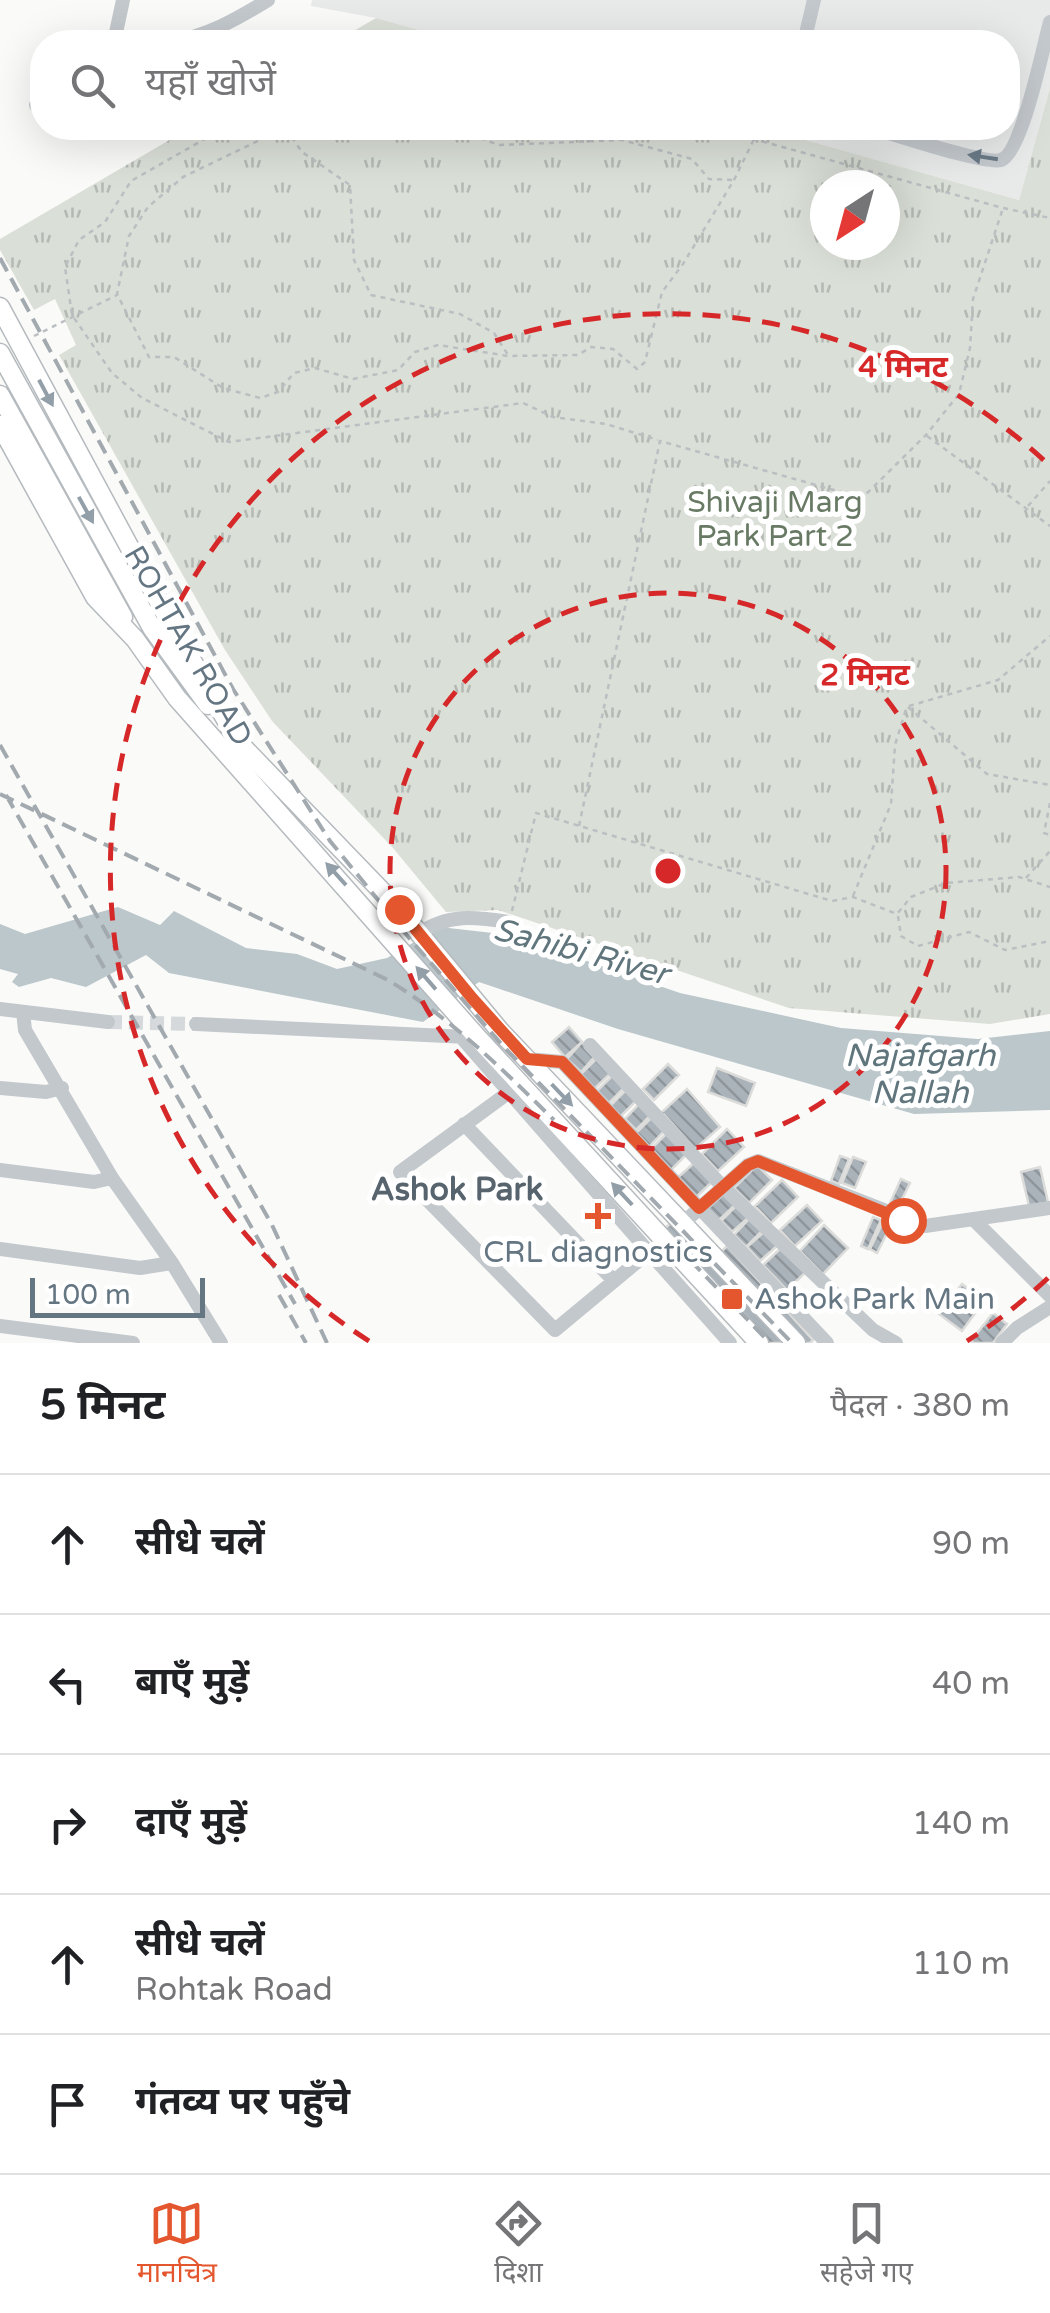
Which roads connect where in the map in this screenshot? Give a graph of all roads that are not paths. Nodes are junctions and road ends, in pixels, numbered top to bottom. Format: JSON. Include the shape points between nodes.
{"nodes":[{"id":1,"x":123,"y":0,"type":"edge"},
{"id":2,"x":268,"y":0,"type":"edge"},
{"id":3,"x":814,"y":0,"type":"edge"},
{"id":4,"x":1050,"y":22,"type":"edge"},
{"id":5,"x":117,"y":30,"type":"edge"},
{"id":6,"x":213,"y":30,"type":"edge"},
{"id":7,"x":807,"y":30,"type":"edge"},
{"id":8,"x":1020,"y":127,"type":"edge"},
{"id":9,"x":915,"y":140,"type":"edge"},
{"id":10,"x":1016,"y":140,"type":"edge"},
{"id":11,"x":0,"y":307,"type":"edge"},
{"id":12,"x":0,"y":354,"type":"edge"},
{"id":13,"x":0,"y":394,"type":"edge"},
{"id":14,"x":0,"y":425,"type":"edge"},
{"id":15,"x":135,"y":640,"type":"junction"},
{"id":16,"x":240,"y":744,"type":"junction"},
{"id":17,"x":509,"y":922,"type":"road end"},
{"id":18,"x":419,"y":934,"type":"junction"},
{"id":19,"x":0,"y":1009,"type":"edge"},
{"id":20,"x":23,"y":1012,"type":"junction"},
{"id":21,"x":108,"y":1022,"type":"tunnel mouth"},
{"id":22,"x":196,"y":1024,"type":"tunnel mouth"},
{"id":23,"x":469,"y":1037,"type":"junction"},
{"id":24,"x":590,"y":1045,"type":"dead end"},
{"id":25,"x":527,"y":1059,"type":"junction"},
{"id":26,"x":0,"y":1088,"type":"edge"},
{"id":27,"x":62,"y":1088,"type":"junction"},
{"id":28,"x":508,"y":1094,"type":"junction"},
{"id":29,"x":464,"y":1124,"type":"junction"},
{"id":30,"x":0,"y":1170,"type":"edge"},
{"id":31,"x":112,"y":1178,"type":"junction"},
{"id":32,"x":723,"y":1187,"type":"junction"},
{"id":33,"x":699,"y":1208,"type":"junction"},
{"id":34,"x":1050,"y":1208,"type":"edge"},
{"id":35,"x":973,"y":1220,"type":"junction"},
{"id":36,"x":683,"y":1222,"type":"junction"},
{"id":37,"x":0,"y":1249,"type":"edge"},
{"id":38,"x":650,"y":1252,"type":"junction"},
{"id":39,"x":172,"y":1263,"type":"junction"},
{"id":40,"x":614,"y":1281,"type":"junction"},
{"id":41,"x":1050,"y":1296,"type":"edge"},
{"id":42,"x":1050,"y":1307,"type":"edge"},
{"id":43,"x":0,"y":1326,"type":"edge"},
{"id":44,"x":133,"y":1343,"type":"edge"},
{"id":45,"x":221,"y":1343,"type":"edge"},
{"id":46,"x":728,"y":1343,"type":"edge"},
{"id":47,"x":759,"y":1343,"type":"edge"},
{"id":48,"x":796,"y":1343,"type":"edge"},
{"id":49,"x":827,"y":1343,"type":"edge"},
{"id":50,"x":896,"y":1343,"type":"edge"},
{"id":51,"x":1002,"y":1343,"type":"edge"}],
"edges":[{"from":1,"to":5,"type":"street"},
{"from":2,"to":6,"type":"street"},
{"from":3,"to":7,"type":"street"},
{"from":4,"to":8,"type":"street","one_way":true},
{"from":10,"to":9,"type":"street","one_way":true,"via":[[996,161]]},
{"from":11,"to":16,"type":"main road","name":"ROHTAK ROAD","one_way":true},
{"from":12,"to":16,"type":"main road","one_way":true,"via":[[152,628]]},
{"from":13,"to":15,"type":"main road"},
{"from":14,"to":15,"type":"main road","name":"ROHTAK ROAD","via":[[95,597]]},
{"from":23,"to":15,"type":"main road","name":"ROHTAK ROAD","one_way":true,"via":[[452,1008],[177,698]]},
{"from":16,"to":18,"type":"main road","name":"ROHTAK ROAD"},
{"from":17,"to":18,"type":"street","via":[[454,918]]},
{"from":18,"to":25,"type":"main road","name":"ROHTAK ROAD"},
{"from":19,"to":20,"type":"street"},
{"from":20,"to":21,"type":"street"},
{"from":20,"to":27,"type":"street","via":[[25,1030]]},
{"from":22,"to":23,"type":"street"},
{"from":23,"to":28,"type":"street"},
{"from":47,"to":23,"type":"main road","name":"ROHTAK ROAD","one_way":true},
{"from":24,"to":32,"type":"street"},
{"from":25,"to":33,"type":"street","via":[[562,1062]]},
{"from":25,"to":36,"type":"main road","name":"ROHTAK ROAD","one_way":true},
{"from":26,"to":27,"type":"street"},
{"from":27,"to":31,"type":"street"},
{"from":28,"to":29,"type":"street"},
{"from":28,"to":38,"type":"street"},
{"from":29,"to":40,"type":"street"},
{"from":29,"to":40,"type":"street","via":[[400,1172],[555,1330]]},
{"from":30,"to":31,"type":"street","via":[[94,1182]]},
{"from":31,"to":39,"type":"street"},
{"from":32,"to":33,"type":"street"},
{"from":32,"to":35,"type":"street","via":[[758,1161],[914,1224]]},
{"from":32,"to":50,"type":"street","via":[[873,1330]]},
{"from":33,"to":36,"type":"street"},
{"from":33,"to":49,"type":"street"},
{"from":34,"to":35,"type":"street"},
{"from":35,"to":41,"type":"street"},
{"from":36,"to":48,"type":"main road","name":"ROHTAK ROAD"},
{"from":37,"to":39,"type":"street","via":[[140,1268]]},
{"from":38,"to":40,"type":"street"},
{"from":38,"to":46,"type":"street"},
{"from":39,"to":45,"type":"street"},
{"from":42,"to":51,"type":"street"},
{"from":43,"to":44,"type":"street"}]}
